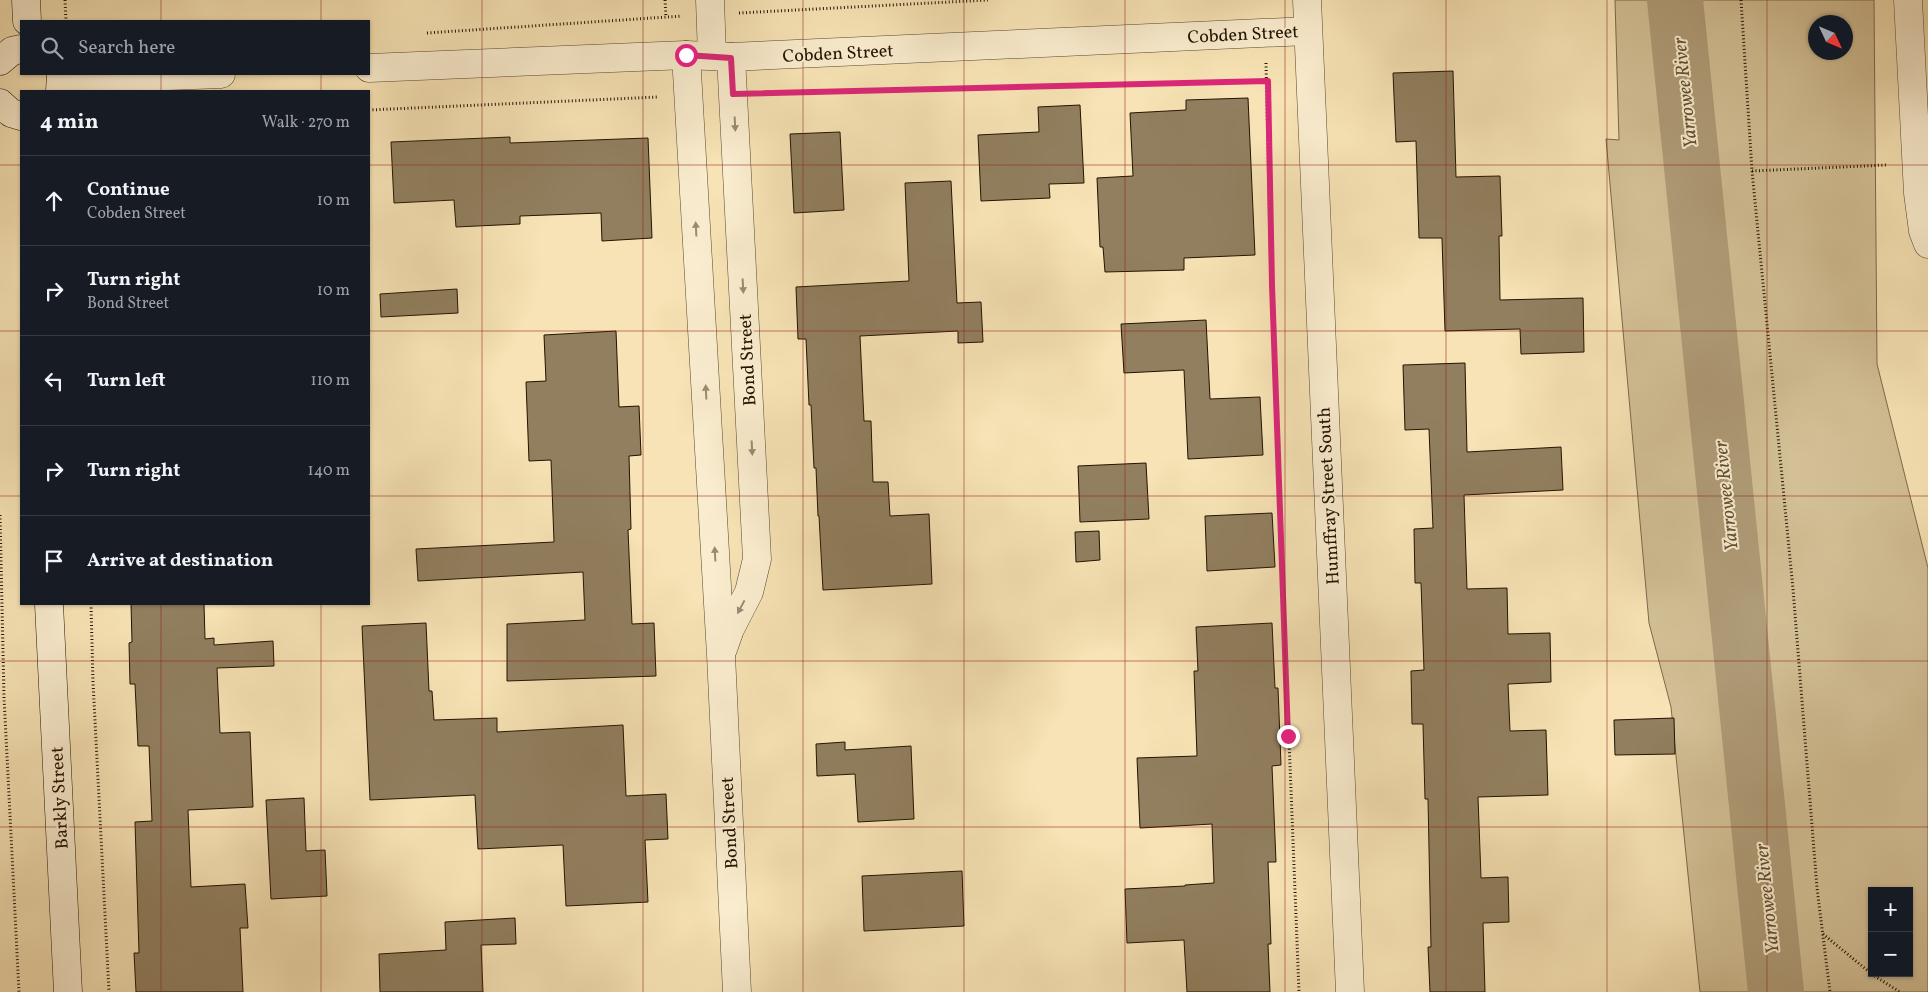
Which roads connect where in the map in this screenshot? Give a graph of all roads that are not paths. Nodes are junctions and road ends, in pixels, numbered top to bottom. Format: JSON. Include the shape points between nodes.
{"nodes":[{"id":1,"x":26,"y":0,"type":"edge"},
{"id":2,"x":1307,"y":0,"type":"edge"},
{"id":3,"x":1908,"y":0,"type":"edge"},
{"id":4,"x":711,"y":7,"type":"edge"},
{"id":5,"x":27,"y":20,"type":"edge"},
{"id":6,"x":1307,"y":31,"type":"junction"},
{"id":7,"x":20,"y":49,"type":"edge"},
{"id":8,"x":710,"y":56,"type":"junction"},
{"id":9,"x":0,"y":61,"type":"edge"},
{"id":10,"x":370,"y":68,"type":"edge"},
{"id":11,"x":201,"y":75,"type":"edge"},
{"id":12,"x":60,"y":82,"type":"edge"},
{"id":13,"x":0,"y":103,"type":"edge"},
{"id":14,"x":20,"y":116,"type":"edge"},
{"id":15,"x":1928,"y":244,"type":"edge"},
{"id":16,"x":49,"y":605,"type":"edge"},
{"id":17,"x":721,"y":655,"type":"junction"},
{"id":18,"x":68,"y":992,"type":"edge"},
{"id":19,"x":737,"y":992,"type":"edge"},
{"id":20,"x":1350,"y":992,"type":"edge"}],
"edges":[{"from":1,"to":5,"type":"street"},
{"from":2,"to":6,"type":"street","name":"Humffray Street South"},
{"from":3,"to":15,"type":"street","via":[[1918,193]]},
{"from":4,"to":8,"type":"street","name":"Bond Street"},
{"from":6,"to":8,"type":"street","name":"Cobden Street"},
{"from":6,"to":20,"type":"street","name":"Humffray Street South"},
{"from":7,"to":9,"type":"street","via":[[12,51]]},
{"from":8,"to":10,"type":"street","name":"Cobden Street"},
{"from":17,"to":8,"type":"street","name":"Bond Street","one_way":true,"via":[[688,96]]},
{"from":8,"to":17,"type":"street","name":"Bond Street","one_way":true,"via":[[733,94],[757,559],[750,592],[730,629]]},
{"from":11,"to":12,"type":"street"},
{"from":13,"to":14,"type":"street","via":[[11,113]]},
{"from":16,"to":18,"type":"street","name":"Barkly Street"},
{"from":17,"to":19,"type":"street","name":"Bond Street"}]}
